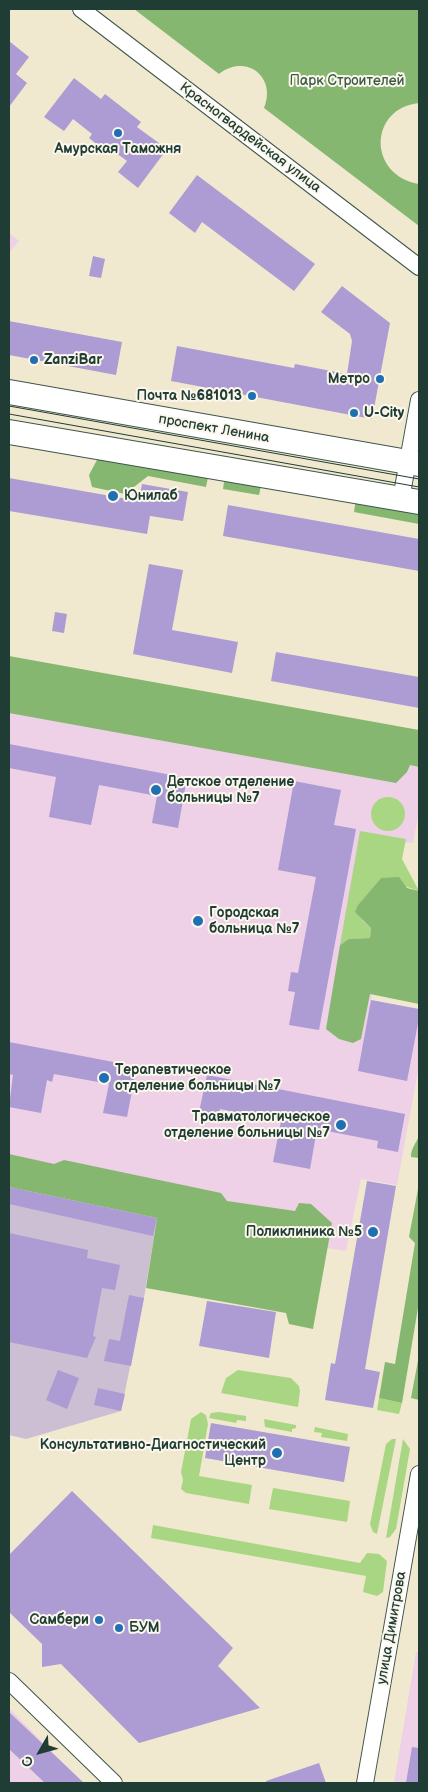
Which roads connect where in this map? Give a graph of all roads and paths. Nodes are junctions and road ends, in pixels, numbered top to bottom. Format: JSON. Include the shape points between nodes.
{"nodes":[{"id":1,"x":81,"y":9,"type":"edge"},
{"id":2,"x":419,"y":267,"type":"edge"},
{"id":3,"x":9,"y":392,"type":"edge"},
{"id":4,"x":419,"y":400,"type":"edge"},
{"id":5,"x":9,"y":432,"type":"edge"},
{"id":6,"x":414,"y":463,"type":"edge"},
{"id":7,"x":410,"y":501,"type":"edge"},
{"id":8,"x":419,"y":1474,"type":"edge"},
{"id":9,"x":9,"y":1681,"type":"edge"},
{"id":10,"x":114,"y":1783,"type":"edge"},
{"id":11,"x":364,"y":1783,"type":"edge"}],
"edges":[{"from":1,"to":2,"type":"street","name":"Красногвардейская улица"},
{"from":3,"to":6,"type":"highway","name":"проспект Ленина"},
{"from":4,"to":6,"type":"street"},
{"from":5,"to":7,"type":"highway"},
{"from":6,"to":7,"type":"street"},
{"from":8,"to":11,"type":"street","name":"улица Димитрова"},
{"from":9,"to":10,"type":"street"}]}
